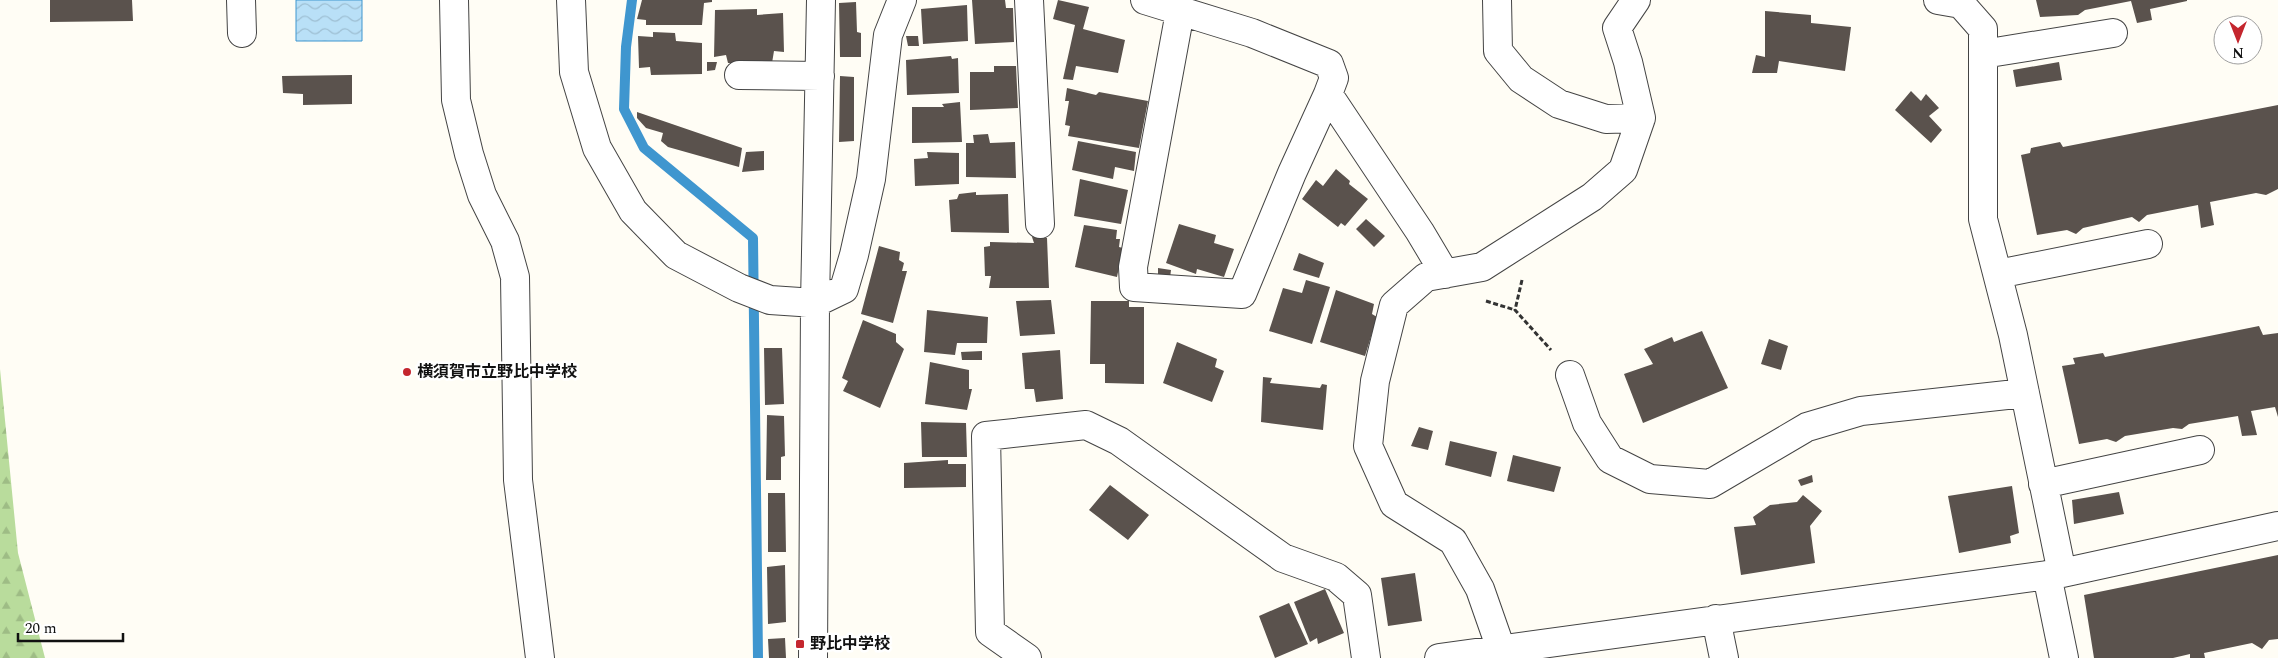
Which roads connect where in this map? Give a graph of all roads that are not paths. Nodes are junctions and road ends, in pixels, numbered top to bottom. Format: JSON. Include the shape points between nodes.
{"nodes":[{"id":1,"x":241,"y":0,"type":"edge"},
{"id":2,"x":454,"y":0,"type":"edge"},
{"id":3,"x":571,"y":0,"type":"edge"},
{"id":4,"x":821,"y":0,"type":"edge"},
{"id":5,"x":902,"y":0,"type":"edge"},
{"id":6,"x":1029,"y":0,"type":"edge"},
{"id":7,"x":1145,"y":0,"type":"edge"},
{"id":8,"x":1497,"y":0,"type":"edge"},
{"id":9,"x":1636,"y":0,"type":"edge"},
{"id":10,"x":1938,"y":0,"type":"edge"},
{"id":11,"x":1180,"y":12,"type":"junction"},
{"id":12,"x":242,"y":33,"type":"dead end"},
{"id":13,"x":2113,"y":33,"type":"dead end"},
{"id":14,"x":1984,"y":54,"type":"junction"},
{"id":15,"x":739,"y":75,"type":"dead end"},
{"id":16,"x":820,"y":76,"type":"junction"},
{"id":17,"x":1328,"y":94,"type":"junction"},
{"id":18,"x":1641,"y":118,"type":"junction"},
{"id":19,"x":1040,"y":224,"type":"dead end"},
{"id":20,"x":2148,"y":244,"type":"dead end"},
{"id":21,"x":1445,"y":274,"type":"junction"},
{"id":22,"x":1998,"y":274,"type":"junction"},
{"id":23,"x":815,"y":303,"type":"junction"},
{"id":24,"x":1570,"y":376,"type":"dead end"},
{"id":25,"x":2025,"y":393,"type":"junction"},
{"id":26,"x":2200,"y":450,"type":"dead end"},
{"id":27,"x":2043,"y":484,"type":"junction"},
{"id":28,"x":2278,"y":526,"type":"edge"},
{"id":29,"x":2054,"y":574,"type":"junction"},
{"id":30,"x":1716,"y":620,"type":"junction"},
{"id":31,"x":1501,"y":648,"type":"junction"},
{"id":32,"x":540,"y":658,"type":"edge"},
{"id":33,"x":813,"y":658,"type":"edge"},
{"id":34,"x":1027,"y":658,"type":"edge"},
{"id":35,"x":1366,"y":658,"type":"edge"},
{"id":36,"x":1439,"y":658,"type":"edge"},
{"id":37,"x":1724,"y":658,"type":"edge"},
{"id":38,"x":2064,"y":658,"type":"edge"}],
"edges":[{"from":1,"to":12,"type":"street"},
{"from":2,"to":32,"type":"street","via":[[456,100],[482,195],[505,241],[515,277],[518,480]]},
{"from":3,"to":23,"type":"street","via":[[574,72],[597,148],[633,211],[676,255],[739,288],[770,300]]},
{"from":4,"to":16,"type":"street"},
{"from":5,"to":23,"type":"street","via":[[888,35],[871,178],[854,255],[844,289]]},
{"from":6,"to":19,"type":"street"},
{"from":7,"to":11,"type":"street"},
{"from":8,"to":18,"type":"street","via":[[1498,51],[1522,79],[1559,104],[1606,119]]},
{"from":9,"to":18,"type":"street","via":[[1617,28]]},
{"from":10,"to":14,"type":"street","via":[[1961,4],[1984,29]]},
{"from":11,"to":17,"type":"street","via":[[1252,33],[1329,64],[1334,78]]},
{"from":11,"to":17,"type":"street","via":[[1133,267],[1134,287],[1242,294]]},
{"from":13,"to":14,"type":"street"},
{"from":14,"to":22,"type":"street","via":[[1984,219]]},
{"from":15,"to":16,"type":"street"},
{"from":16,"to":23,"type":"street"},
{"from":17,"to":21,"type":"street"},
{"from":18,"to":21,"type":"street","via":[[1624,170],[1592,196],[1482,267]]},
{"from":20,"to":22,"type":"street"},
{"from":21,"to":31,"type":"street","via":[[1426,277],[1394,305],[1375,381],[1368,446],[1394,504],[1453,541],[1480,589]]},
{"from":22,"to":25,"type":"street"},
{"from":23,"to":33,"type":"street"},
{"from":24,"to":25,"type":"street","via":[[1587,422],[1610,459],[1650,479],[1710,484],[1807,427],[1861,412]]},
{"from":25,"to":27,"type":"street"},
{"from":26,"to":27,"type":"street"},
{"from":27,"to":29,"type":"street"},
{"from":28,"to":29,"type":"street"},
{"from":29,"to":30,"type":"street"},
{"from":29,"to":38,"type":"street"},
{"from":30,"to":31,"type":"street"},
{"from":30,"to":37,"type":"street"},
{"from":31,"to":36,"type":"street"},
{"from":34,"to":35,"type":"street","via":[[990,632],[986,436],[1086,425],[1119,441],[1283,558],[1336,577],[1357,595]]}]}
